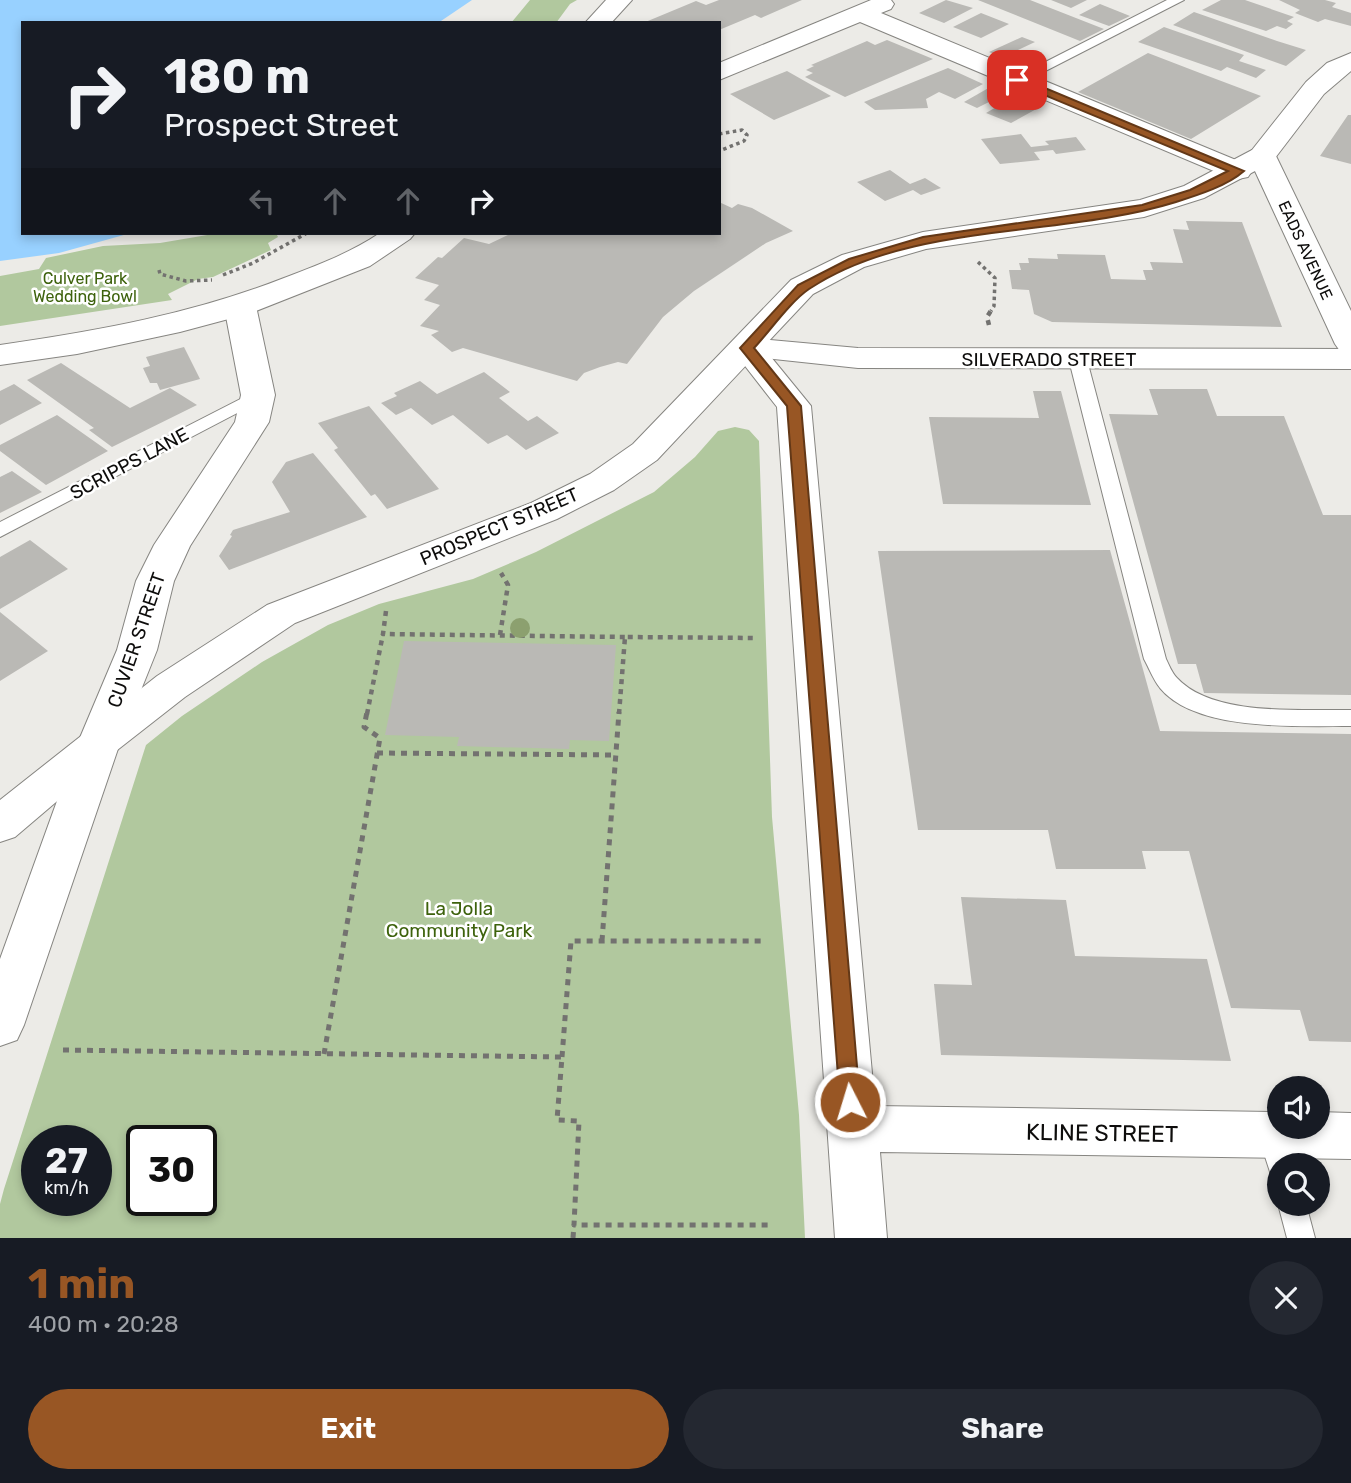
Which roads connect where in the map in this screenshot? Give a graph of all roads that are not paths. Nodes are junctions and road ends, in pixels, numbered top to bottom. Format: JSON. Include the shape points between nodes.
{"nodes":[{"id":1,"x":620,"y":0,"type":"edge"},
{"id":2,"x":891,"y":0,"type":"edge"},
{"id":3,"x":1177,"y":0,"type":"edge"},
{"id":4,"x":860,"y":13,"type":"junction"},
{"id":5,"x":599,"y":21,"type":"edge"},
{"id":6,"x":1351,"y":61,"type":"edge"},
{"id":7,"x":721,"y":71,"type":"edge"},
{"id":8,"x":1017,"y":80,"type":"junction"},
{"id":9,"x":1250,"y":163,"type":"junction"},
{"id":10,"x":397,"y":235,"type":"edge"},
{"id":11,"x":226,"y":293,"type":"junction"},
{"id":12,"x":1351,"y":344,"type":"edge"},
{"id":13,"x":747,"y":348,"type":"junction"},
{"id":14,"x":0,"y":355,"type":"edge"},
{"id":15,"x":1351,"y":359,"type":"edge"},
{"id":16,"x":1078,"y":360,"type":"junction"},
{"id":17,"x":258,"y":395,"type":"junction"},
{"id":18,"x":0,"y":530,"type":"edge"},
{"id":19,"x":1351,"y":718,"type":"edge"},
{"id":20,"x":100,"y":740,"type":"junction"},
{"id":21,"x":0,"y":825,"type":"edge"},
{"id":22,"x":0,"y":1025,"type":"edge"},
{"id":23,"x":852,"y":1129,"type":"junction"},
{"id":24,"x":1351,"y":1136,"type":"edge"},
{"id":25,"x":1276,"y":1150,"type":"edge"},
{"id":26,"x":1295,"y":1216,"type":"edge"},
{"id":27,"x":861,"y":1238,"type":"edge"},
{"id":28,"x":1301,"y":1238,"type":"edge"}],
"edges":[{"from":1,"to":5,"type":"street"},
{"from":2,"to":4,"type":"street"},
{"from":3,"to":8,"type":"lane"},
{"from":4,"to":7,"type":"street"},
{"from":4,"to":8,"type":"street"},
{"from":6,"to":9,"type":"street","name":"PROSPECT STREET","via":[[1314,88]]},
{"from":8,"to":9,"type":"street"},
{"from":9,"to":12,"type":"street","name":"EADS AVENUE"},
{"from":9,"to":13,"type":"street","name":"PROSPECT STREET","via":[[1194,192],[1144,208],[923,241],[853,261],[803,288]]},
{"from":10,"to":11,"type":"street","via":[[359,260]]},
{"from":11,"to":14,"type":"street","via":[[180,323]]},
{"from":11,"to":17,"type":"street","name":"CUVIER STREET"},
{"from":13,"to":16,"type":"street","name":"SILVERADO STREET","via":[[858,358]]},
{"from":13,"to":20,"type":"street","name":"PROSPECT STREET","via":[[645,452],[602,482],[544,511],[281,614]]},
{"from":13,"to":23,"type":"street","via":[[794,406]]},
{"from":15,"to":16,"type":"street","name":"SILVERADO STREET"},
{"from":16,"to":19,"type":"lane","via":[[1155,659],[1167,682],[1184,696],[1227,712]]},
{"from":17,"to":18,"type":"lane","name":"SCRIPPS LANE"},
{"from":17,"to":20,"type":"street","name":"CUVIER STREET","via":[[252,422],[172,545],[155,581],[137,650]]},
{"from":20,"to":21,"type":"street","name":"PROSPECT STREET"},
{"from":20,"to":22,"type":"street","name":"CUVIER STREET"},
{"from":23,"to":25,"type":"street","name":"KLINE STREET"},
{"from":23,"to":27,"type":"street"},
{"from":24,"to":25,"type":"street","name":"KLINE STREET"},
{"from":26,"to":28,"type":"lane"}]}
